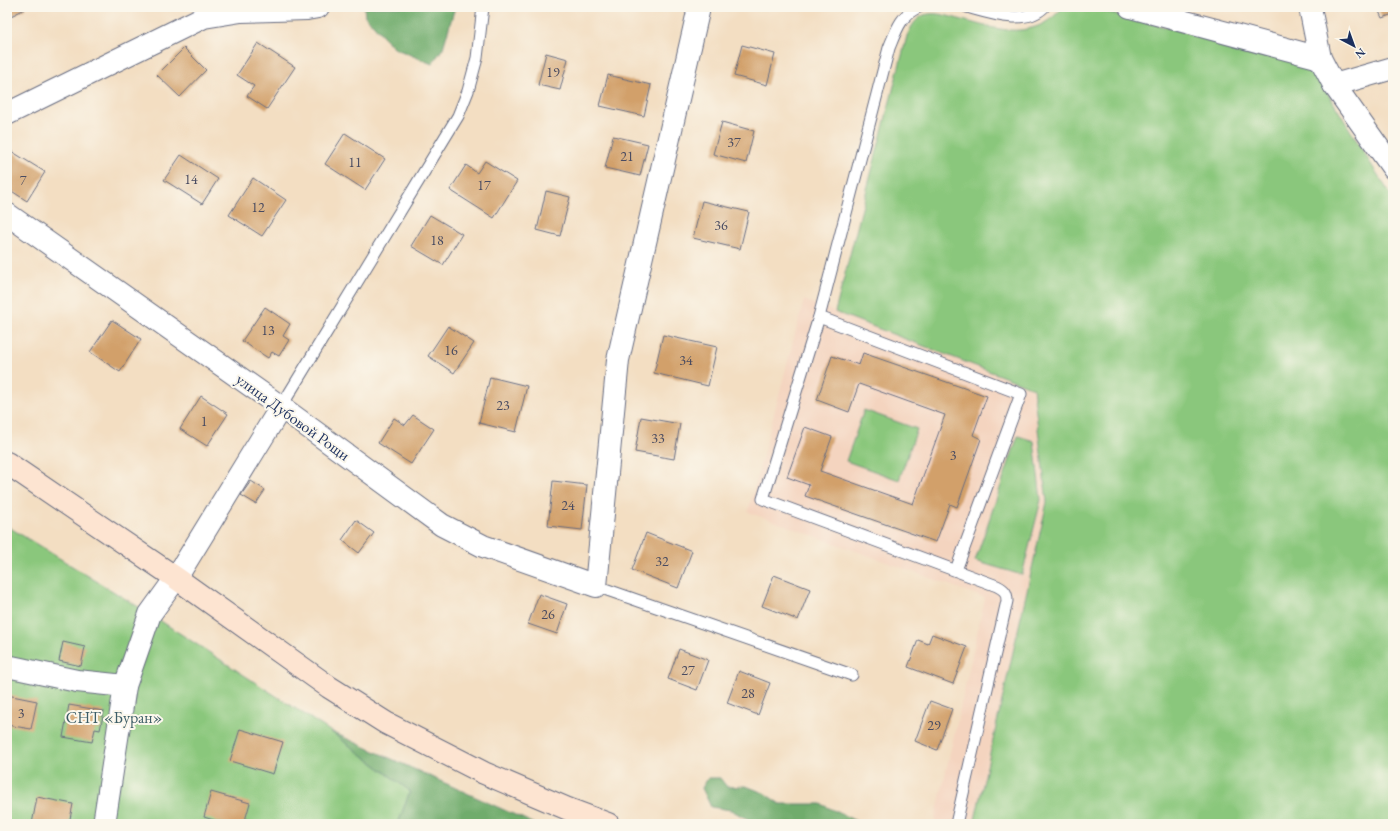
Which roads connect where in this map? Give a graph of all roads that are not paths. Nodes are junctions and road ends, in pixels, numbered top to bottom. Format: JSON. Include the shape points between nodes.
{"nodes":[{"id":1,"x":318,"y":7,"type":"edge"},
{"id":2,"x":483,"y":7,"type":"edge"},
{"id":3,"x":696,"y":7,"type":"edge"},
{"id":4,"x":919,"y":7,"type":"edge"},
{"id":5,"x":967,"y":7,"type":"edge"},
{"id":6,"x":1044,"y":7,"type":"edge"},
{"id":7,"x":1130,"y":7,"type":"edge"},
{"id":8,"x":1310,"y":7,"type":"edge"},
{"id":9,"x":1320,"y":58,"type":"junction"},
{"id":10,"x":1393,"y":68,"type":"edge"},
{"id":11,"x":1334,"y":85,"type":"junction"},
{"id":12,"x":7,"y":114,"type":"edge"},
{"id":13,"x":1393,"y":168,"type":"edge"},
{"id":14,"x":7,"y":214,"type":"edge"},
{"id":15,"x":819,"y":318,"type":"junction"},
{"id":16,"x":281,"y":408,"type":"junction"},
{"id":17,"x":7,"y":463,"type":"edge"},
{"id":18,"x":956,"y":570,"type":"junction"},
{"id":19,"x":176,"y":578,"type":"junction"},
{"id":20,"x":596,"y":586,"type":"junction"},
{"id":21,"x":7,"y":666,"type":"edge"},
{"id":22,"x":852,"y":675,"type":"dead end"},
{"id":23,"x":125,"y":686,"type":"junction"},
{"id":24,"x":104,"y":824,"type":"edge"},
{"id":25,"x":608,"y":824,"type":"edge"},
{"id":26,"x":956,"y":824,"type":"edge"}],
"edges":[{"from":1,"to":12,"type":"street","via":[[241,11],[204,17]]},
{"from":2,"to":16,"type":"lane","via":[[477,58],[458,116]]},
{"from":3,"to":20,"type":"street","via":[[698,12],[618,360]]},
{"from":4,"to":15,"type":"lane","via":[[911,10],[898,25],[889,48]]},
{"from":5,"to":6,"type":"lane","via":[[1000,16],[1021,17],[1040,11]]},
{"from":7,"to":9,"type":"street"},
{"from":8,"to":9,"type":"street"},
{"from":9,"to":11,"type":"street"},
{"from":10,"to":11,"type":"street"},
{"from":11,"to":13,"type":"street"},
{"from":14,"to":16,"type":"street","name":"улица Дубовой Рощи"},
{"from":15,"to":18,"type":"lane","via":[[763,499]]},
{"from":15,"to":18,"type":"lane","via":[[1021,394]]},
{"from":16,"to":19,"type":"street"},
{"from":16,"to":20,"type":"street","name":"улица Дубовой Рощи","via":[[442,525],[483,546]]},
{"from":17,"to":19,"type":"street"},
{"from":18,"to":26,"type":"lane","via":[[998,586],[1007,594]]},
{"from":19,"to":23,"type":"street","via":[[150,614]]},
{"from":19,"to":25,"type":"street","via":[[329,687],[386,723],[484,773],[568,810]]},
{"from":20,"to":22,"type":"lane"},
{"from":21,"to":23,"type":"street","via":[[77,681]]},
{"from":23,"to":24,"type":"street"}]}
